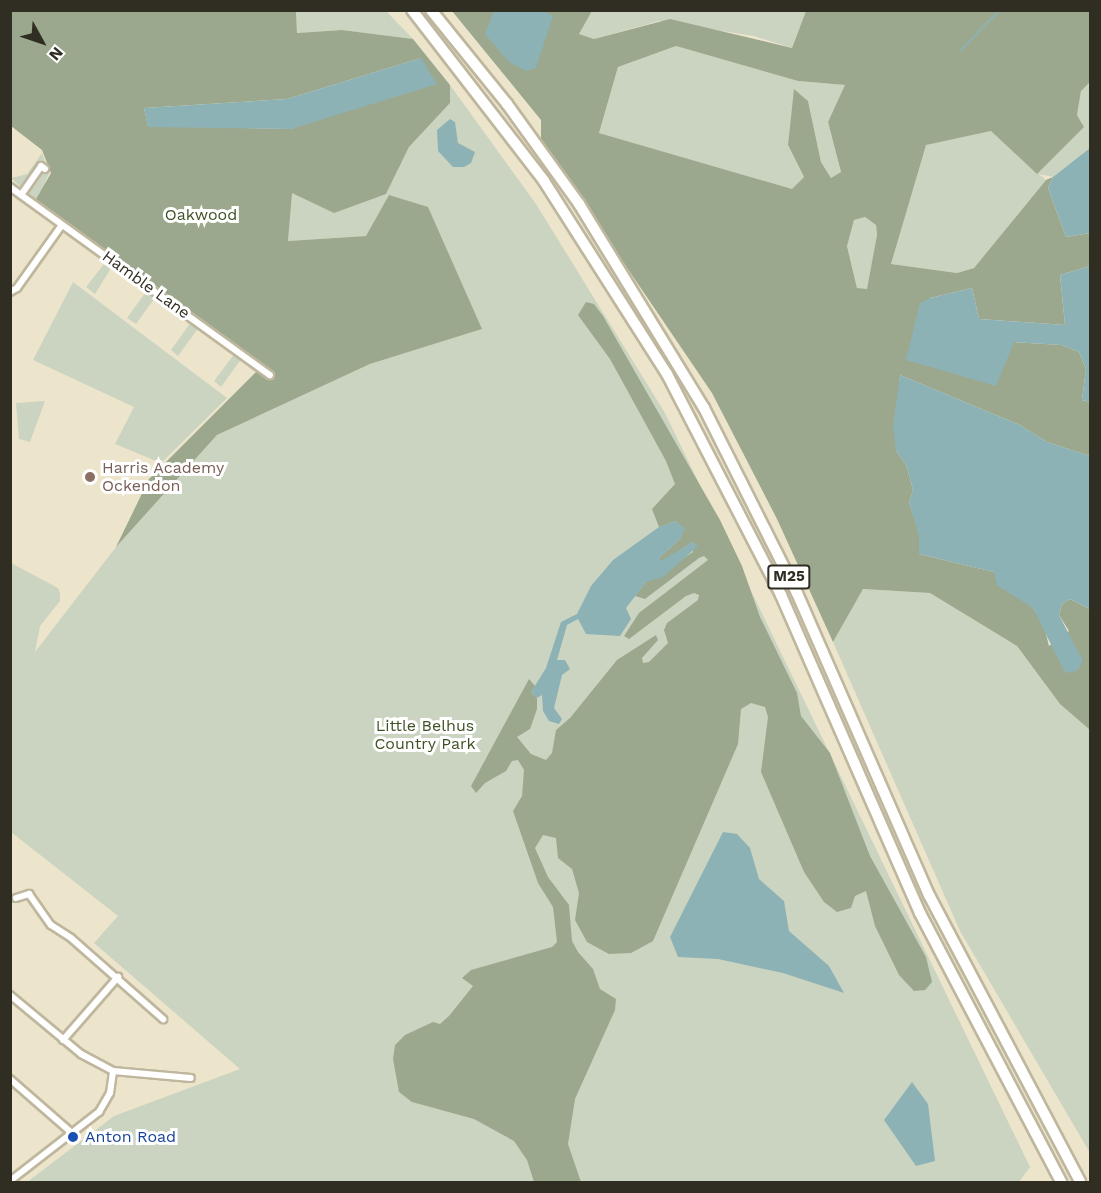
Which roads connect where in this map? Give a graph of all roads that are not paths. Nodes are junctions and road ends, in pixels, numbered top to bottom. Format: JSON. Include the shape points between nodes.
{"nodes":[{"id":1,"x":412,"y":10,"type":"edge"},
{"id":2,"x":431,"y":10,"type":"edge"},
{"id":3,"x":41,"y":166,"type":"dead end"},
{"id":4,"x":10,"y":187,"type":"edge"},
{"id":5,"x":21,"y":195,"type":"junction"},
{"id":6,"x":62,"y":225,"type":"junction"},
{"id":7,"x":10,"y":292,"type":"edge"},
{"id":8,"x":270,"y":375,"type":"dead end"},
{"id":9,"x":16,"y":898,"type":"dead end"},
{"id":10,"x":118,"y":977,"type":"junction"},
{"id":11,"x":10,"y":995,"type":"edge"},
{"id":12,"x":163,"y":1019,"type":"dead end"},
{"id":13,"x":63,"y":1040,"type":"junction"},
{"id":14,"x":113,"y":1071,"type":"junction"},
{"id":15,"x":192,"y":1078,"type":"dead end"},
{"id":16,"x":10,"y":1079,"type":"edge"},
{"id":17,"x":73,"y":1134,"type":"junction"},
{"id":18,"x":10,"y":1181,"type":"edge"},
{"id":19,"x":1061,"y":1182,"type":"edge"},
{"id":20,"x":1080,"y":1182,"type":"edge"}],
"edges":[{"from":1,"to":19,"type":"highway","number":"M25","via":[[544,181],[667,374],[772,575],[920,913]]},
{"from":2,"to":20,"type":"highway","number":"M25","via":[[507,104],[579,204],[709,417],[797,592],[933,903]]},
{"from":3,"to":5,"type":"street"},
{"from":4,"to":5,"type":"street","name":"Hamble Lane"},
{"from":5,"to":6,"type":"street","name":"Hamble Lane"},
{"from":6,"to":7,"type":"street","via":[[17,288]]},
{"from":6,"to":8,"type":"street","name":"Hamble Lane"},
{"from":9,"to":10,"type":"street","via":[[29,894],[51,925]]},
{"from":10,"to":12,"type":"street"},
{"from":10,"to":13,"type":"street"},
{"from":11,"to":13,"type":"street"},
{"from":13,"to":14,"type":"street"},
{"from":14,"to":15,"type":"street"},
{"from":14,"to":17,"type":"street","via":[[110,1093],[99,1112]]},
{"from":16,"to":17,"type":"street"},
{"from":17,"to":18,"type":"street"}]}
